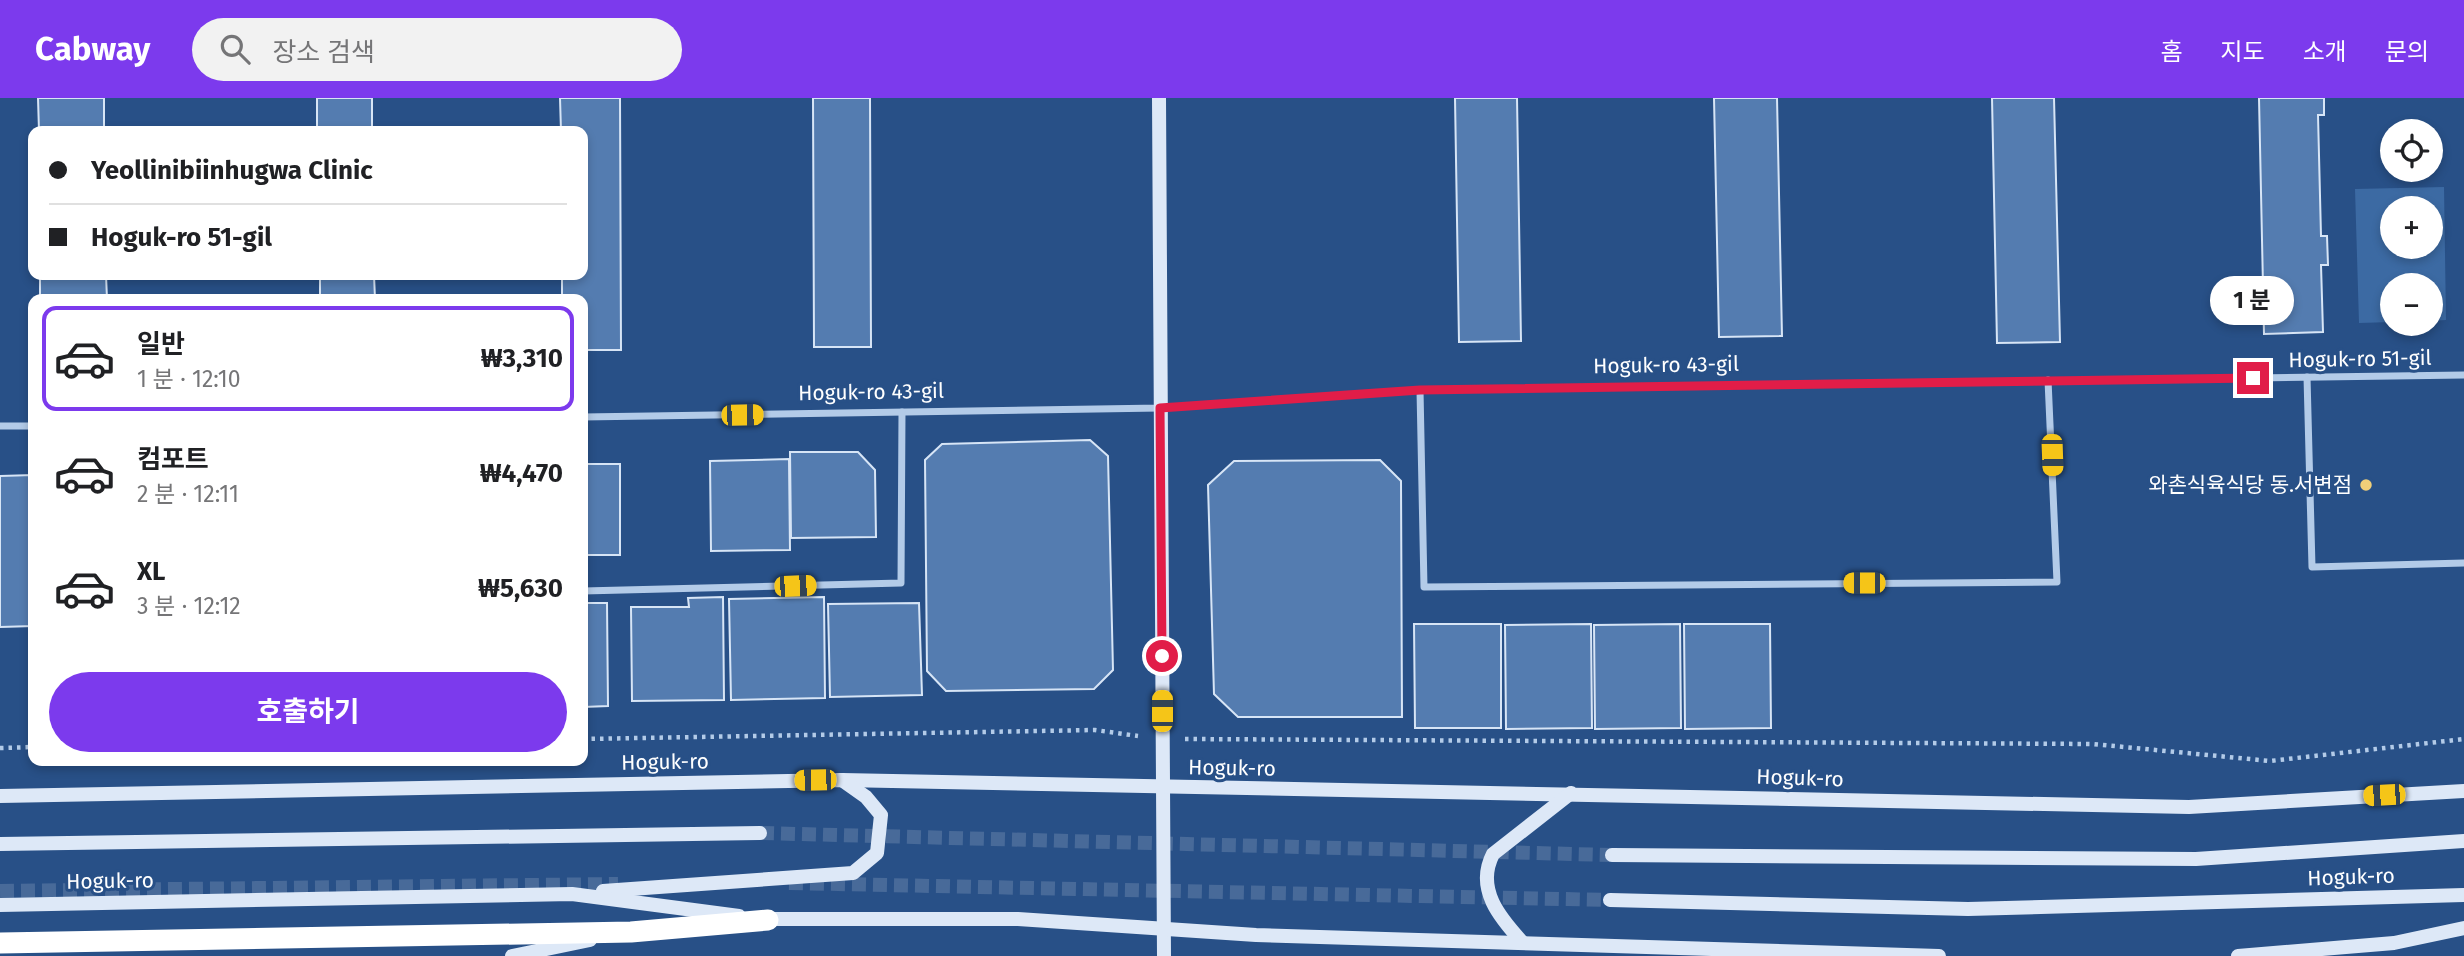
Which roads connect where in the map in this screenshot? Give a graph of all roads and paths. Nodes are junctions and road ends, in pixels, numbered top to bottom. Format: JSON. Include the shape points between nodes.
{"nodes":[{"id":1,"x":1159,"y":98,"type":"edge"},
{"id":2,"x":2464,"y":374,"type":"edge"},
{"id":3,"x":2307,"y":377,"type":"junction"},
{"id":4,"x":2048,"y":380,"type":"junction"},
{"id":5,"x":2173,"y":380,"type":"joint"},
{"id":6,"x":1420,"y":390,"type":"junction"},
{"id":7,"x":1160,"y":408,"type":"junction"},
{"id":8,"x":902,"y":412,"type":"junction"},
{"id":9,"x":588,"y":417,"type":"edge"},
{"id":10,"x":0,"y":426,"type":"edge"},
{"id":11,"x":28,"y":426,"type":"edge"},
{"id":12,"x":2464,"y":563,"type":"edge"},
{"id":13,"x":588,"y":591,"type":"edge"},
{"id":14,"x":588,"y":738,"type":"edge"},
{"id":15,"x":1162,"y":739,"type":"junction"},
{"id":16,"x":2464,"y":739,"type":"edge"},
{"id":17,"x":28,"y":747,"type":"edge"},
{"id":18,"x":0,"y":748,"type":"edge"},
{"id":19,"x":842,"y":780,"type":"junction"},
{"id":20,"x":1163,"y":788,"type":"junction"},
{"id":21,"x":2464,"y":791,"type":"edge"},
{"id":22,"x":1571,"y":793,"type":"junction"},
{"id":23,"x":0,"y":796,"type":"edge"},
{"id":24,"x":760,"y":833,"type":"tunnel mouth"},
{"id":25,"x":2464,"y":841,"type":"edge"},
{"id":26,"x":0,"y":844,"type":"edge"},
{"id":27,"x":1612,"y":855,"type":"tunnel mouth"},
{"id":28,"x":572,"y":894,"type":"junction"},
{"id":29,"x":2464,"y":895,"type":"edge"},
{"id":30,"x":1609,"y":900,"type":"tunnel mouth"},
{"id":31,"x":0,"y":905,"type":"edge"},
{"id":32,"x":768,"y":920,"type":"junction"},
{"id":33,"x":1163,"y":927,"type":"junction"},
{"id":34,"x":2464,"y":928,"type":"edge"},
{"id":35,"x":631,"y":932,"type":"junction"},
{"id":36,"x":0,"y":943,"type":"edge"},
{"id":37,"x":1523,"y":943,"type":"junction"},
{"id":38,"x":512,"y":956,"type":"edge"},
{"id":39,"x":1164,"y":956,"type":"edge"},
{"id":40,"x":1939,"y":956,"type":"edge"},
{"id":41,"x":2238,"y":956,"type":"edge"}],
"edges":[{"from":1,"to":7,"type":"main road"},
{"from":2,"to":3,"type":"street","name":"Hoguk-ro 51-gil"},
{"from":3,"to":5,"type":"street","name":"Hoguk-ro 51-gil"},
{"from":3,"to":12,"type":"street","via":[[2312,567]]},
{"from":4,"to":5,"type":"street","name":"Hoguk-ro 43-gil"},
{"from":4,"to":6,"type":"street","name":"Hoguk-ro 43-gil"},
{"from":4,"to":6,"type":"street","via":[[2057,582],[1424,587]]},
{"from":6,"to":7,"type":"street","name":"Hoguk-ro 43-gil"},
{"from":7,"to":8,"type":"street","name":"Hoguk-ro 43-gil"},
{"from":7,"to":15,"type":"main road"},
{"from":8,"to":9,"type":"street","name":"Hoguk-ro 43-gil"},
{"from":8,"to":13,"type":"street","via":[[901,583]]},
{"from":10,"to":11,"type":"street"},
{"from":14,"to":15,"type":"path","via":[[1095,730]]},
{"from":15,"to":16,"type":"path","via":[[2093,744],[2270,761]]},
{"from":15,"to":20,"type":"main road"},
{"from":17,"to":18,"type":"path"},
{"from":19,"to":20,"type":"main road","name":"Hoguk-ro"},
{"from":19,"to":23,"type":"main road","name":"Hoguk-ro"},
{"from":19,"to":28,"type":"main road","via":[[881,815],[877,853],[853,873]]},
{"from":20,"to":22,"type":"main road","name":"Hoguk-ro"},
{"from":20,"to":33,"type":"main road"},
{"from":21,"to":22,"type":"main road","name":"Hoguk-ro","via":[[2189,807]]},
{"from":22,"to":37,"type":"main road","via":[[1493,854],[1485,869],[1497,915]]},
{"from":24,"to":26,"type":"main road","name":"Hoguk-ro"},
{"from":25,"to":27,"type":"main road","name":"Hoguk-ro","via":[[2196,859]]},
{"from":28,"to":31,"type":"main road","name":"Hoguk-ro"},
{"from":28,"to":32,"type":"main road","name":"Hoguk-ro"},
{"from":29,"to":30,"type":"main road","name":"Hoguk-ro","via":[[1968,909]]},
{"from":32,"to":33,"type":"main road","name":"Hoguk-ro","via":[[1018,919]]},
{"from":32,"to":35,"type":"highway"},
{"from":33,"to":37,"type":"main road","name":"Hoguk-ro","via":[[1256,935]]},
{"from":33,"to":39,"type":"main road"},
{"from":34,"to":41,"type":"main road","via":[[2394,943]]},
{"from":35,"to":36,"type":"highway"},
{"from":35,"to":38,"type":"main road"},
{"from":37,"to":40,"type":"main road","name":"Hoguk-ro"}]}
